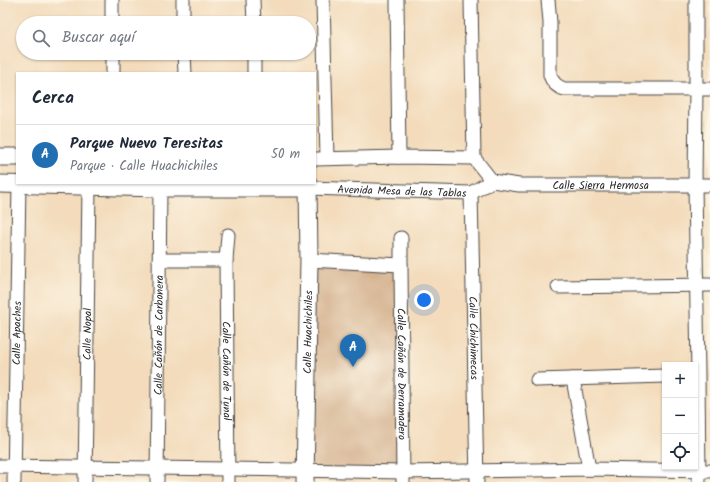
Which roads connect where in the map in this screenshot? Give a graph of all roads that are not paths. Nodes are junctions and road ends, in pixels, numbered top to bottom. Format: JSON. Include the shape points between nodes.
{"nodes":[{"id":1,"x":112,"y":0,"type":"edge"},
{"id":2,"x":183,"y":0,"type":"edge"},
{"id":3,"x":253,"y":0,"type":"edge"},
{"id":4,"x":323,"y":0,"type":"edge"},
{"id":5,"x":397,"y":0,"type":"edge"},
{"id":6,"x":471,"y":0,"type":"edge"},
{"id":7,"x":548,"y":0,"type":"edge"},
{"id":8,"x":696,"y":0,"type":"edge"},
{"id":9,"x":112,"y":16,"type":"edge"},
{"id":10,"x":184,"y":16,"type":"edge"},
{"id":11,"x":254,"y":16,"type":"edge"},
{"id":12,"x":113,"y":60,"type":"edge"},
{"id":13,"x":184,"y":60,"type":"edge"},
{"id":14,"x":254,"y":60,"type":"edge"},
{"id":15,"x":114,"y":72,"type":"edge"},
{"id":16,"x":185,"y":72,"type":"edge"},
{"id":17,"x":254,"y":72,"type":"edge"},
{"id":18,"x":696,"y":88,"type":"junction"},
{"id":19,"x":710,"y":89,"type":"edge"},
{"id":20,"x":0,"y":157,"type":"edge"},
{"id":21,"x":16,"y":157,"type":"edge"},
{"id":22,"x":400,"y":157,"type":"junction"},
{"id":23,"x":474,"y":158,"type":"junction"},
{"id":24,"x":321,"y":159,"type":"edge"},
{"id":25,"x":492,"y":181,"type":"junction"},
{"id":26,"x":0,"y":184,"type":"edge"},
{"id":27,"x":19,"y":184,"type":"edge"},
{"id":28,"x":116,"y":185,"type":"edge"},
{"id":29,"x":695,"y":185,"type":"junction"},
{"id":30,"x":710,"y":185,"type":"edge"},
{"id":31,"x":89,"y":186,"type":"junction"},
{"id":32,"x":308,"y":186,"type":"edge"},
{"id":33,"x":160,"y":188,"type":"junction"},
{"id":34,"x":471,"y":193,"type":"junction"},
{"id":35,"x":228,"y":235,"type":"dead end"},
{"id":36,"x":401,"y":238,"type":"dead end"},
{"id":37,"x":159,"y":260,"type":"junction"},
{"id":38,"x":226,"y":260,"type":"junction"},
{"id":39,"x":309,"y":260,"type":"junction"},
{"id":40,"x":401,"y":265,"type":"junction"},
{"id":41,"x":704,"y":285,"type":"edge"},
{"id":42,"x":558,"y":287,"type":"dead end"},
{"id":43,"x":701,"y":374,"type":"edge"},
{"id":44,"x":662,"y":376,"type":"edge"},
{"id":45,"x":572,"y":379,"type":"junction"},
{"id":46,"x":537,"y":380,"type":"dead end"},
{"id":47,"x":0,"y":466,"type":"edge"},
{"id":48,"x":14,"y":466,"type":"junction"},
{"id":49,"x":85,"y":467,"type":"junction"},
{"id":50,"x":157,"y":468,"type":"junction"},
{"id":51,"x":228,"y":469,"type":"junction"},
{"id":52,"x":589,"y":469,"type":"junction"},
{"id":53,"x":702,"y":475,"type":"edge"},
{"id":54,"x":305,"y":476,"type":"edge"},
{"id":55,"x":403,"y":477,"type":"edge"},
{"id":56,"x":477,"y":477,"type":"edge"},
{"id":57,"x":14,"y":482,"type":"edge"},
{"id":58,"x":85,"y":482,"type":"edge"},
{"id":59,"x":157,"y":482,"type":"edge"},
{"id":60,"x":228,"y":482,"type":"edge"}],
"edges":[{"from":1,"to":9,"type":"street"},
{"from":2,"to":10,"type":"street"},
{"from":3,"to":11,"type":"street"},
{"from":4,"to":24,"type":"street"},
{"from":5,"to":22,"type":"street"},
{"from":6,"to":23,"type":"street"},
{"from":7,"to":18,"type":"street","via":[[550,76],[558,87]]},
{"from":8,"to":18,"type":"street"},
{"from":12,"to":15,"type":"street"},
{"from":13,"to":16,"type":"street"},
{"from":14,"to":17,"type":"street"},
{"from":18,"to":19,"type":"street"},
{"from":18,"to":29,"type":"street"},
{"from":20,"to":21,"type":"street"},
{"from":22,"to":23,"type":"street"},
{"from":22,"to":24,"type":"street"},
{"from":23,"to":25,"type":"street"},
{"from":25,"to":29,"type":"street","name":"Calle Sierra Hermosa","via":[[518,185]]},
{"from":25,"to":34,"type":"street","name":"Avenida Mesa de las Tablas"},
{"from":26,"to":27,"type":"street","name":"Avenida Mesa de las Tablas"},
{"from":27,"to":31,"type":"street","name":"Avenida Mesa de las Tablas"},
{"from":27,"to":48,"type":"street","name":"Calle Apaches"},
{"from":28,"to":31,"type":"street","name":"Avenida Mesa de las Tablas"},
{"from":28,"to":33,"type":"street","name":"Avenida Mesa de las Tablas"},
{"from":29,"to":30,"type":"street","name":"Calle Sierra Hermosa"},
{"from":29,"to":41,"type":"street"},
{"from":31,"to":49,"type":"street","name":"Calle Nopal"},
{"from":32,"to":33,"type":"street","name":"Avenida Mesa de las Tablas"},
{"from":32,"to":34,"type":"street","name":"Avenida Mesa de las Tablas"},
{"from":32,"to":39,"type":"street","name":"Calle Huachichiles"},
{"from":33,"to":37,"type":"street","name":"Calle Cañón de Carbonera"},
{"from":34,"to":56,"type":"street","name":"Calle Chichimecas"},
{"from":35,"to":38,"type":"street","name":"Calle Cañón de Tunal"},
{"from":36,"to":40,"type":"street","name":"Calle Cañón de Derramadero"},
{"from":37,"to":38,"type":"street"},
{"from":37,"to":50,"type":"street","name":"Calle Cañón de Carbonera"},
{"from":38,"to":51,"type":"street","name":"Calle Cañón de Tunal"},
{"from":39,"to":40,"type":"street"},
{"from":39,"to":54,"type":"street","name":"Calle Huachichiles"},
{"from":40,"to":55,"type":"street","name":"Calle Cañón de Derramadero"},
{"from":41,"to":42,"type":"street"},
{"from":41,"to":43,"type":"street"},
{"from":43,"to":53,"type":"street"},
{"from":44,"to":45,"type":"street"},
{"from":45,"to":46,"type":"street"},
{"from":45,"to":52,"type":"street"},
{"from":47,"to":48,"type":"street"},
{"from":48,"to":49,"type":"street"},
{"from":48,"to":57,"type":"street","name":"Calle Apaches"},
{"from":49,"to":50,"type":"street"},
{"from":49,"to":58,"type":"street","name":"Calle Nopal"},
{"from":50,"to":51,"type":"street"},
{"from":50,"to":59,"type":"street","name":"Calle Cañón de Carbonera"},
{"from":51,"to":54,"type":"street"},
{"from":51,"to":60,"type":"street","name":"Calle Cañón de Tunal"},
{"from":52,"to":53,"type":"street"},
{"from":52,"to":56,"type":"street"},
{"from":54,"to":55,"type":"street"},
{"from":55,"to":56,"type":"street"}]}
